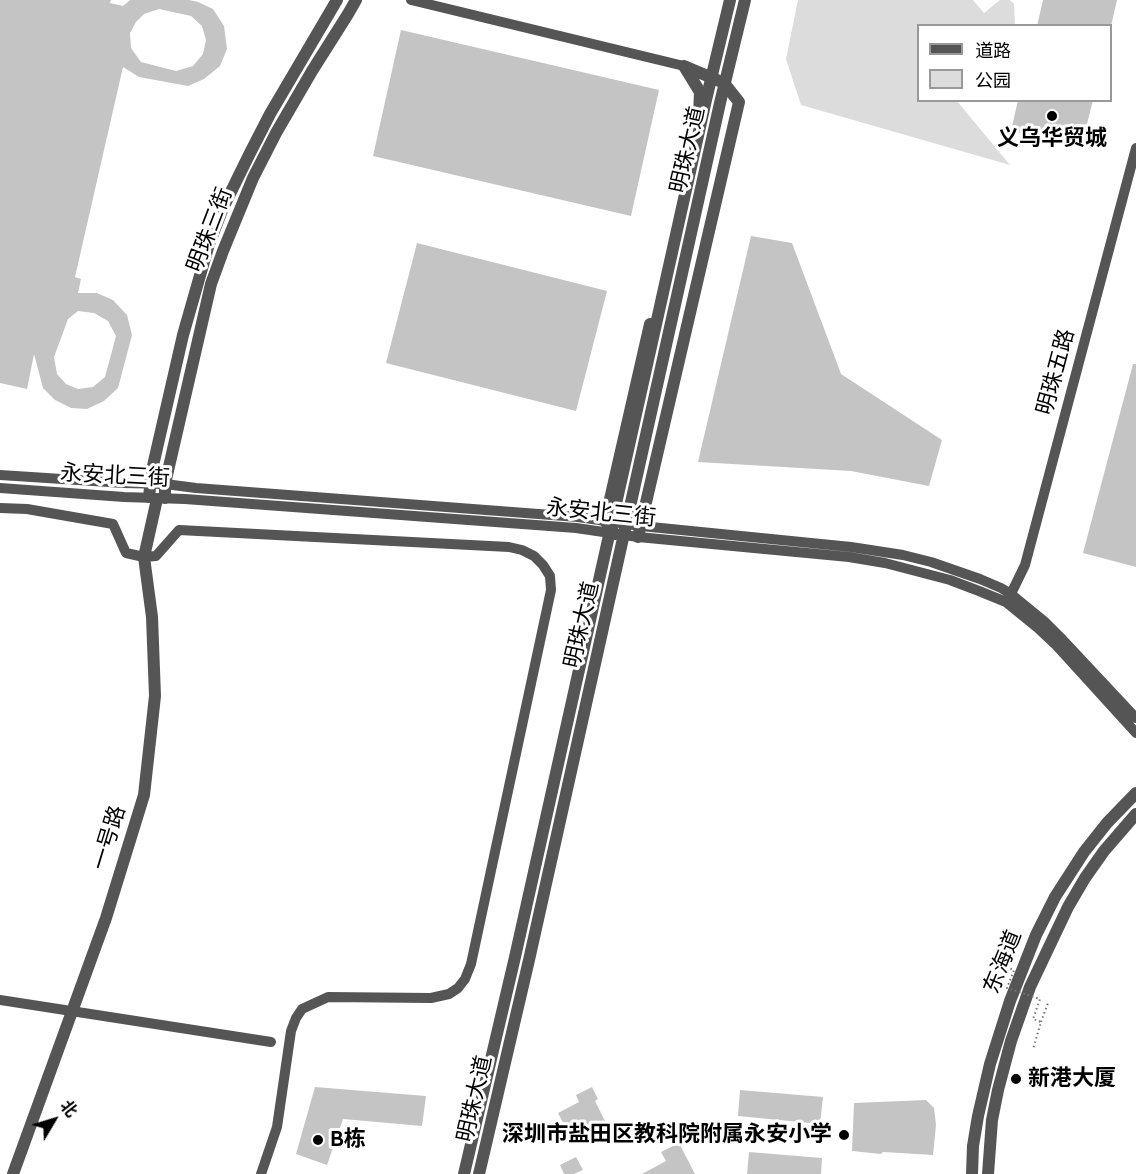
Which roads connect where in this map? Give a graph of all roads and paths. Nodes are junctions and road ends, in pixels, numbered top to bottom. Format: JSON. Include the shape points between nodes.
{"nodes":[{"id":1,"x":337,"y":0,"type":"edge"},
{"id":2,"x":356,"y":0,"type":"edge"},
{"id":3,"x":411,"y":0,"type":"edge"},
{"id":4,"x":730,"y":0,"type":"edge"},
{"id":5,"x":745,"y":0,"type":"edge"},
{"id":6,"x":684,"y":66,"type":"junction"},
{"id":7,"x":1136,"y":148,"type":"edge"},
{"id":8,"x":1133,"y":175,"type":"edge"},
{"id":9,"x":0,"y":475,"type":"edge"},
{"id":10,"x":165,"y":484,"type":"junction"},
{"id":11,"x":0,"y":488,"type":"edge"},
{"id":12,"x":155,"y":495,"type":"junction"},
{"id":13,"x":0,"y":508,"type":"edge"},
{"id":14,"x":605,"y":521,"type":"junction"},
{"id":15,"x":639,"y":532,"type":"junction"},
{"id":16,"x":615,"y":534,"type":"junction"},
{"id":17,"x":144,"y":557,"type":"junction"},
{"id":18,"x":1009,"y":598,"type":"junction"},
{"id":19,"x":1136,"y":718,"type":"edge"},
{"id":20,"x":1136,"y":733,"type":"edge"},
{"id":21,"x":1136,"y":793,"type":"edge"},
{"id":22,"x":1136,"y":814,"type":"edge"},
{"id":23,"x":1014,"y":950,"type":"dead end"},
{"id":24,"x":1007,"y":967,"type":"junction"},
{"id":25,"x":1000,"y":986,"type":"dead end"},
{"id":26,"x":0,"y":1000,"type":"edge"},
{"id":27,"x":1048,"y":1003,"type":"dead end"},
{"id":28,"x":72,"y":1011,"type":"junction"},
{"id":29,"x":1041,"y":1022,"type":"junction"},
{"id":30,"x":271,"y":1042,"type":"dead end"},
{"id":31,"x":1033,"y":1049,"type":"dead end"},
{"id":32,"x":13,"y":1174,"type":"edge"},
{"id":33,"x":261,"y":1174,"type":"edge"},
{"id":34,"x":464,"y":1174,"type":"edge"},
{"id":35,"x":479,"y":1174,"type":"edge"},
{"id":36,"x":972,"y":1174,"type":"edge"},
{"id":37,"x":988,"y":1174,"type":"edge"}],
"edges":[{"from":1,"to":12,"type":"street","name":"明珠三街","via":[[270,114],[223,208],[183,335],[152,470]]},
{"from":2,"to":10,"type":"street","name":"明珠三街","via":[[276,133],[237,214],[211,284]]},
{"from":3,"to":6,"type":"street"},
{"from":4,"to":34,"type":"street","name":"明珠大道","bridge":true},
{"from":5,"to":35,"type":"street","name":"明珠大道","bridge":true},
{"from":6,"to":14,"type":"street","name":"明珠大道","via":[[700,92],[700,108]]},
{"from":6,"to":15,"type":"street","name":"明珠大道","via":[[724,83],[738,102]]},
{"from":7,"to":8,"type":"street","name":"明珠五路"},
{"from":8,"to":18,"type":"street","name":"明珠五路","via":[[1025,565]]},
{"from":9,"to":12,"type":"street","name":"永安北三街"},
{"from":10,"to":12,"type":"street","name":"明珠三街"},
{"from":10,"to":14,"type":"street","name":"永安北三街"},
{"from":11,"to":12,"type":"street","name":"永安北三街","via":[[124,497]]},
{"from":12,"to":16,"type":"street","name":"永安北三街"},
{"from":12,"to":17,"type":"street","name":"一号路"},
{"from":13,"to":17,"type":"street","via":[[113,524],[126,553]]},
{"from":14,"to":15,"type":"street","name":"永安北三街"},
{"from":14,"to":16,"type":"street"},
{"from":15,"to":16,"type":"street","name":"永安北三街"},
{"from":15,"to":18,"type":"street","name":"永安北三街","via":[[885,563]]},
{"from":17,"to":28,"type":"street","name":"一号路","via":[[152,617],[155,696],[144,795]]},
{"from":17,"to":33,"type":"street","via":[[156,556],[179,530],[509,547],[534,556],[550,576],[551,590],[465,979],[449,994],[431,998],[328,997],[302,1009],[291,1031],[277,1127]]},
{"from":18,"to":19,"type":"street","name":"永安北三街","via":[[1044,621]]},
{"from":18,"to":20,"type":"street","name":"永安北三街"},
{"from":21,"to":36,"type":"street","name":"东海道","via":[[1084,852],[1036,935],[990,1064],[978,1116]]},
{"from":22,"to":37,"type":"street","name":"东海道","via":[[1085,878],[1030,987],[998,1090]]},
{"from":23,"to":24,"type":"path","bridge":true},
{"from":24,"to":25,"type":"path"},
{"from":24,"to":29,"type":"path","bridge":true,"via":[[1014,970],[1007,988],[1041,999],[1033,1019]]},
{"from":26,"to":28,"type":"street"},
{"from":27,"to":29,"type":"path"},
{"from":28,"to":30,"type":"street"},
{"from":28,"to":32,"type":"street","name":"一号路"},
{"from":29,"to":31,"type":"path","bridge":true}]}
